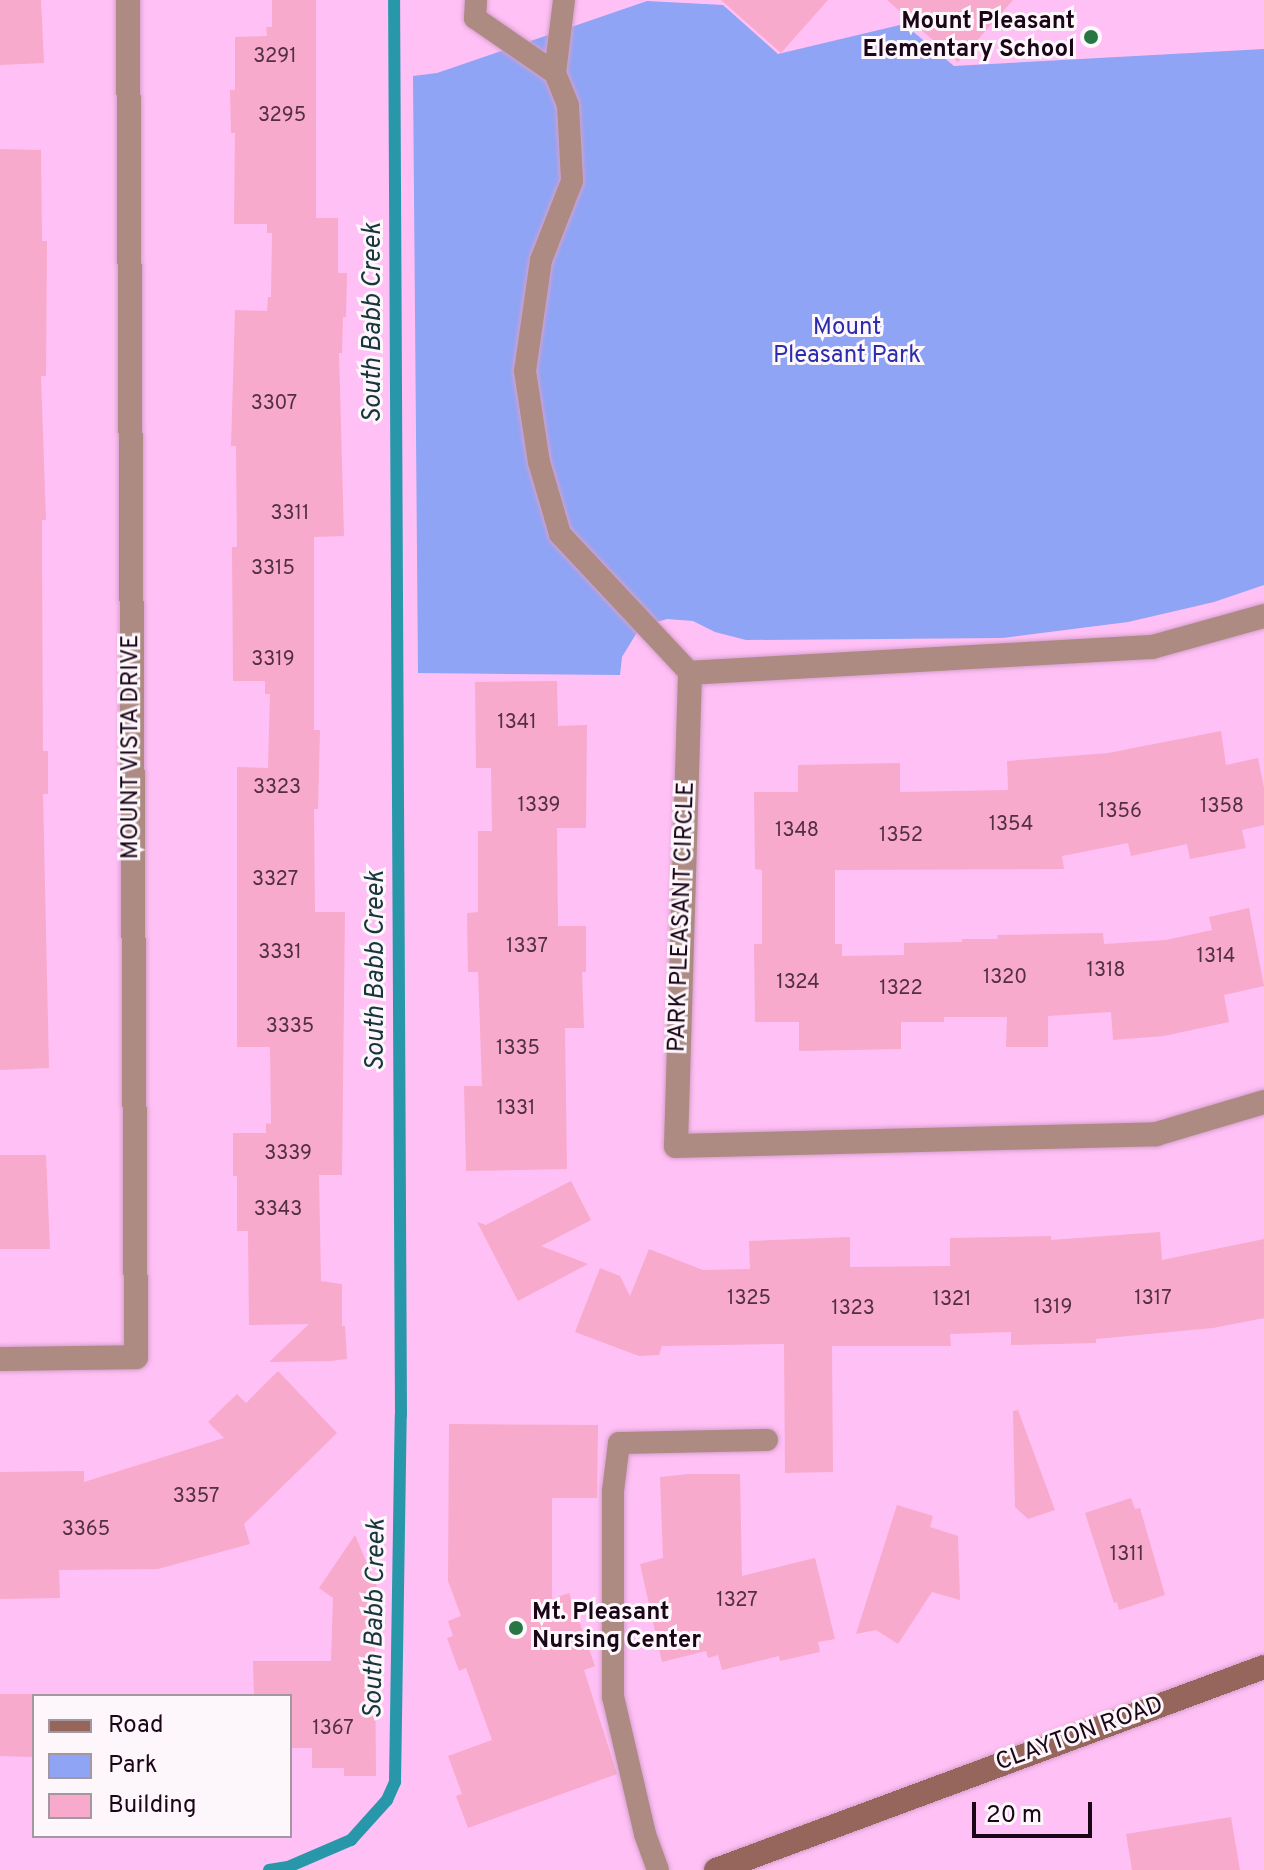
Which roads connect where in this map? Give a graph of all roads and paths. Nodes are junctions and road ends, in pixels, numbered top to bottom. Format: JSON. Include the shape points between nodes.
{"nodes":[{"id":1,"x":128,"y":0,"type":"edge"},
{"id":2,"x":476,"y":0,"type":"edge"},
{"id":3,"x":564,"y":0,"type":"edge"},
{"id":4,"x":555,"y":73,"type":"junction"},
{"id":5,"x":1264,"y":616,"type":"edge"},
{"id":6,"x":690,"y":673,"type":"junction"},
{"id":7,"x":1264,"y":1102,"type":"edge"},
{"id":8,"x":0,"y":1359,"type":"edge"},
{"id":9,"x":767,"y":1440,"type":"dead end"},
{"id":10,"x":1264,"y":1667,"type":"edge"},
{"id":11,"x":730,"y":1867,"type":"edge"},
{"id":12,"x":658,"y":1870,"type":"edge"}],
"edges":[{"from":1,"to":8,"type":"street","name":"MOUNT VISTA DRIVE","via":[[136,1357]]},
{"from":2,"to":4,"type":"lane","via":[[475,18]]},
{"from":3,"to":4,"type":"lane"},
{"from":4,"to":6,"type":"lane","via":[[568,106],[572,181],[541,260],[525,371],[539,462],[560,534]]},
{"from":5,"to":6,"type":"street","via":[[1152,647]]},
{"from":6,"to":7,"type":"street","name":"PARK PLEASANT CIRCLE","via":[[676,1146],[1156,1134]]},
{"from":9,"to":12,"type":"lane","via":[[619,1443],[613,1491],[613,1697]]},
{"from":10,"to":11,"type":"street","name":"CLAYTON ROAD"}]}
